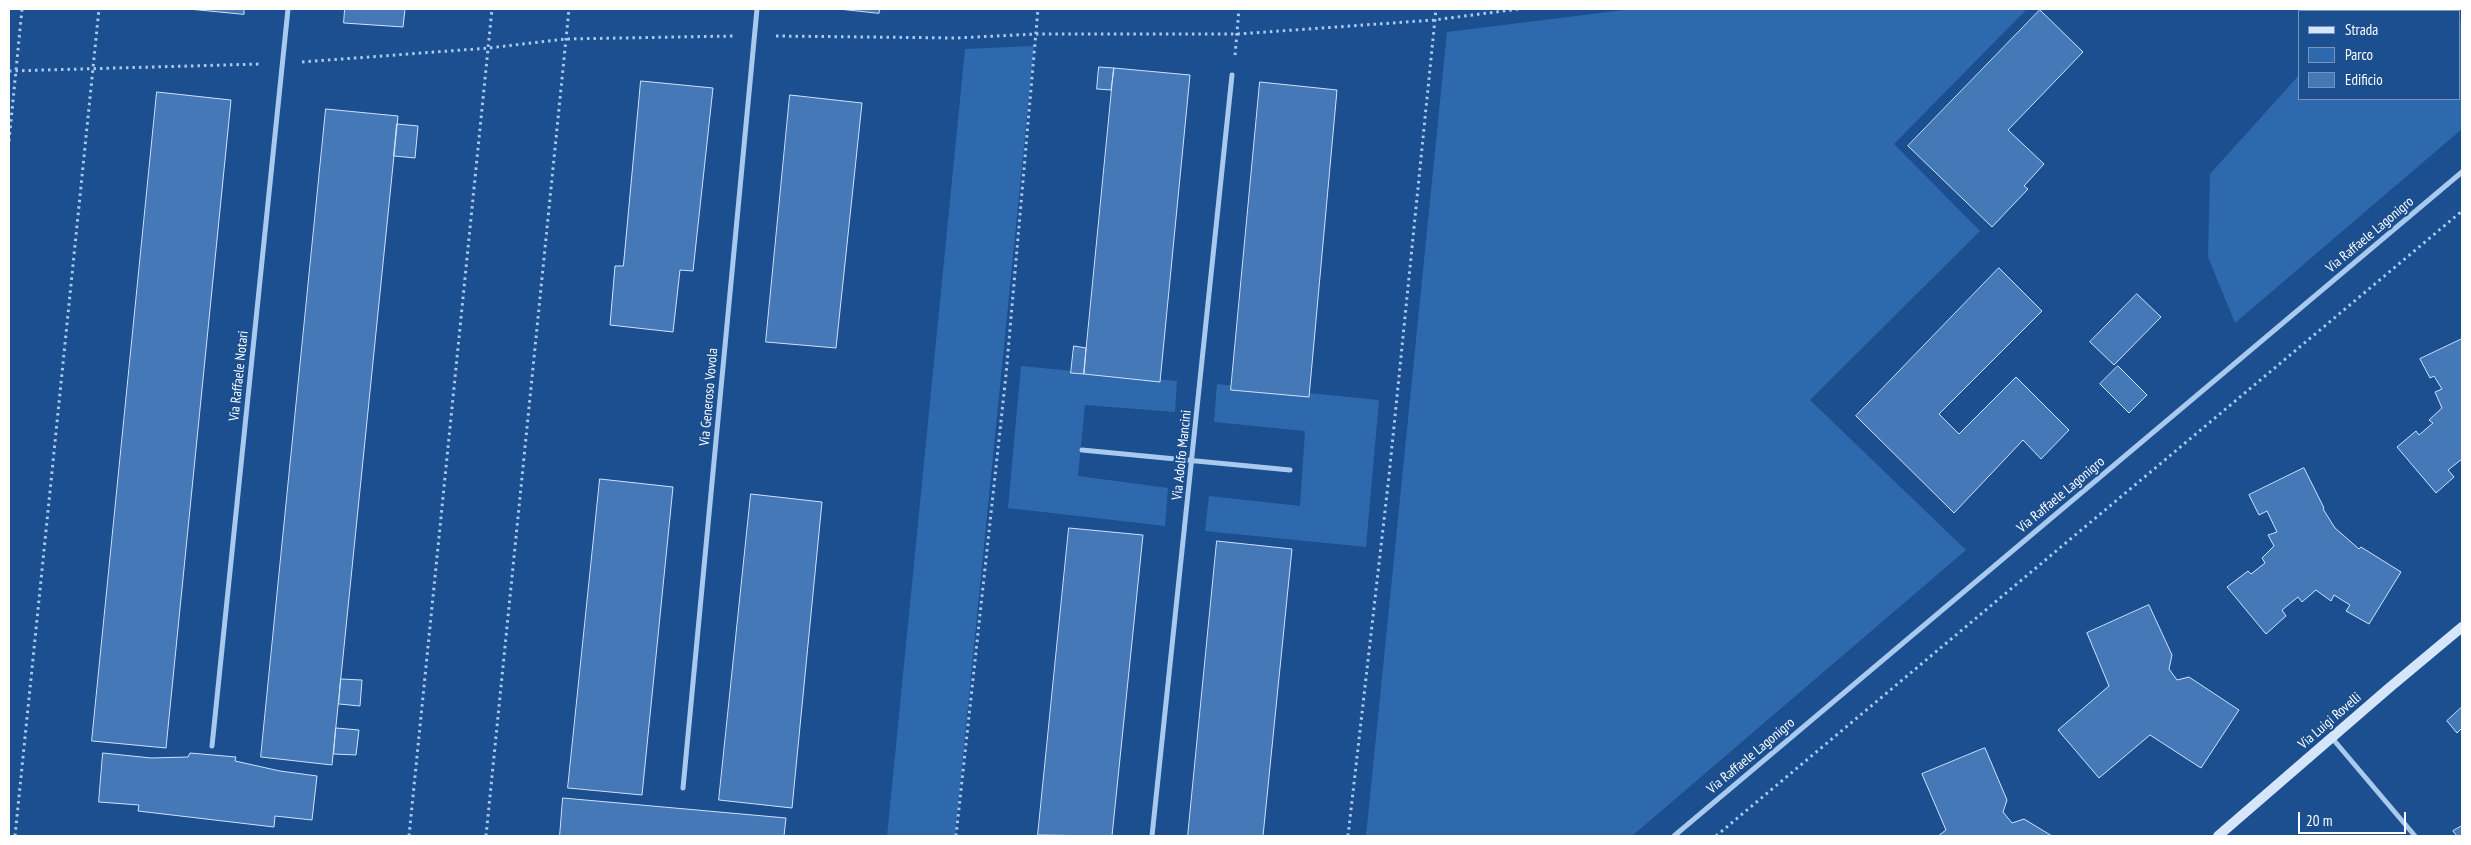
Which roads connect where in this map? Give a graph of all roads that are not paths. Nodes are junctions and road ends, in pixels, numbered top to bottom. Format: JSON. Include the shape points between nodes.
{"nodes":[{"id":1,"x":288,"y":9,"type":"edge"},
{"id":2,"x":758,"y":9,"type":"edge"},
{"id":3,"x":1232,"y":75,"type":"road end"},
{"id":4,"x":2462,"y":172,"type":"edge"},
{"id":5,"x":1082,"y":450,"type":"dead end"},
{"id":6,"x":1193,"y":461,"type":"junction"},
{"id":7,"x":1290,"y":470,"type":"dead end"},
{"id":8,"x":2462,"y":627,"type":"edge"},
{"id":9,"x":2332,"y":738,"type":"junction"},
{"id":10,"x":212,"y":746,"type":"dead end"},
{"id":11,"x":683,"y":788,"type":"dead end"},
{"id":12,"x":1152,"y":836,"type":"edge"},
{"id":13,"x":1674,"y":836,"type":"edge"},
{"id":14,"x":2218,"y":836,"type":"edge"},
{"id":15,"x":2415,"y":836,"type":"edge"}],
"edges":[{"from":1,"to":10,"type":"street","name":"Via Raffaele Notari"},
{"from":2,"to":11,"type":"street","name":"Via Generoso Vovola"},
{"from":3,"to":6,"type":"street","name":"Via Adolfo Mancini"},
{"from":4,"to":13,"type":"street","name":"Via Raffaele Lagonigro"},
{"from":5,"to":6,"type":"street"},
{"from":6,"to":7,"type":"street"},
{"from":6,"to":12,"type":"street","name":"Via Adolfo Mancini"},
{"from":8,"to":9,"type":"street","name":"Via Luigi Rovelli"},
{"from":9,"to":14,"type":"street","name":"Via Luigi Rovelli"},
{"from":9,"to":15,"type":"street"}]}
